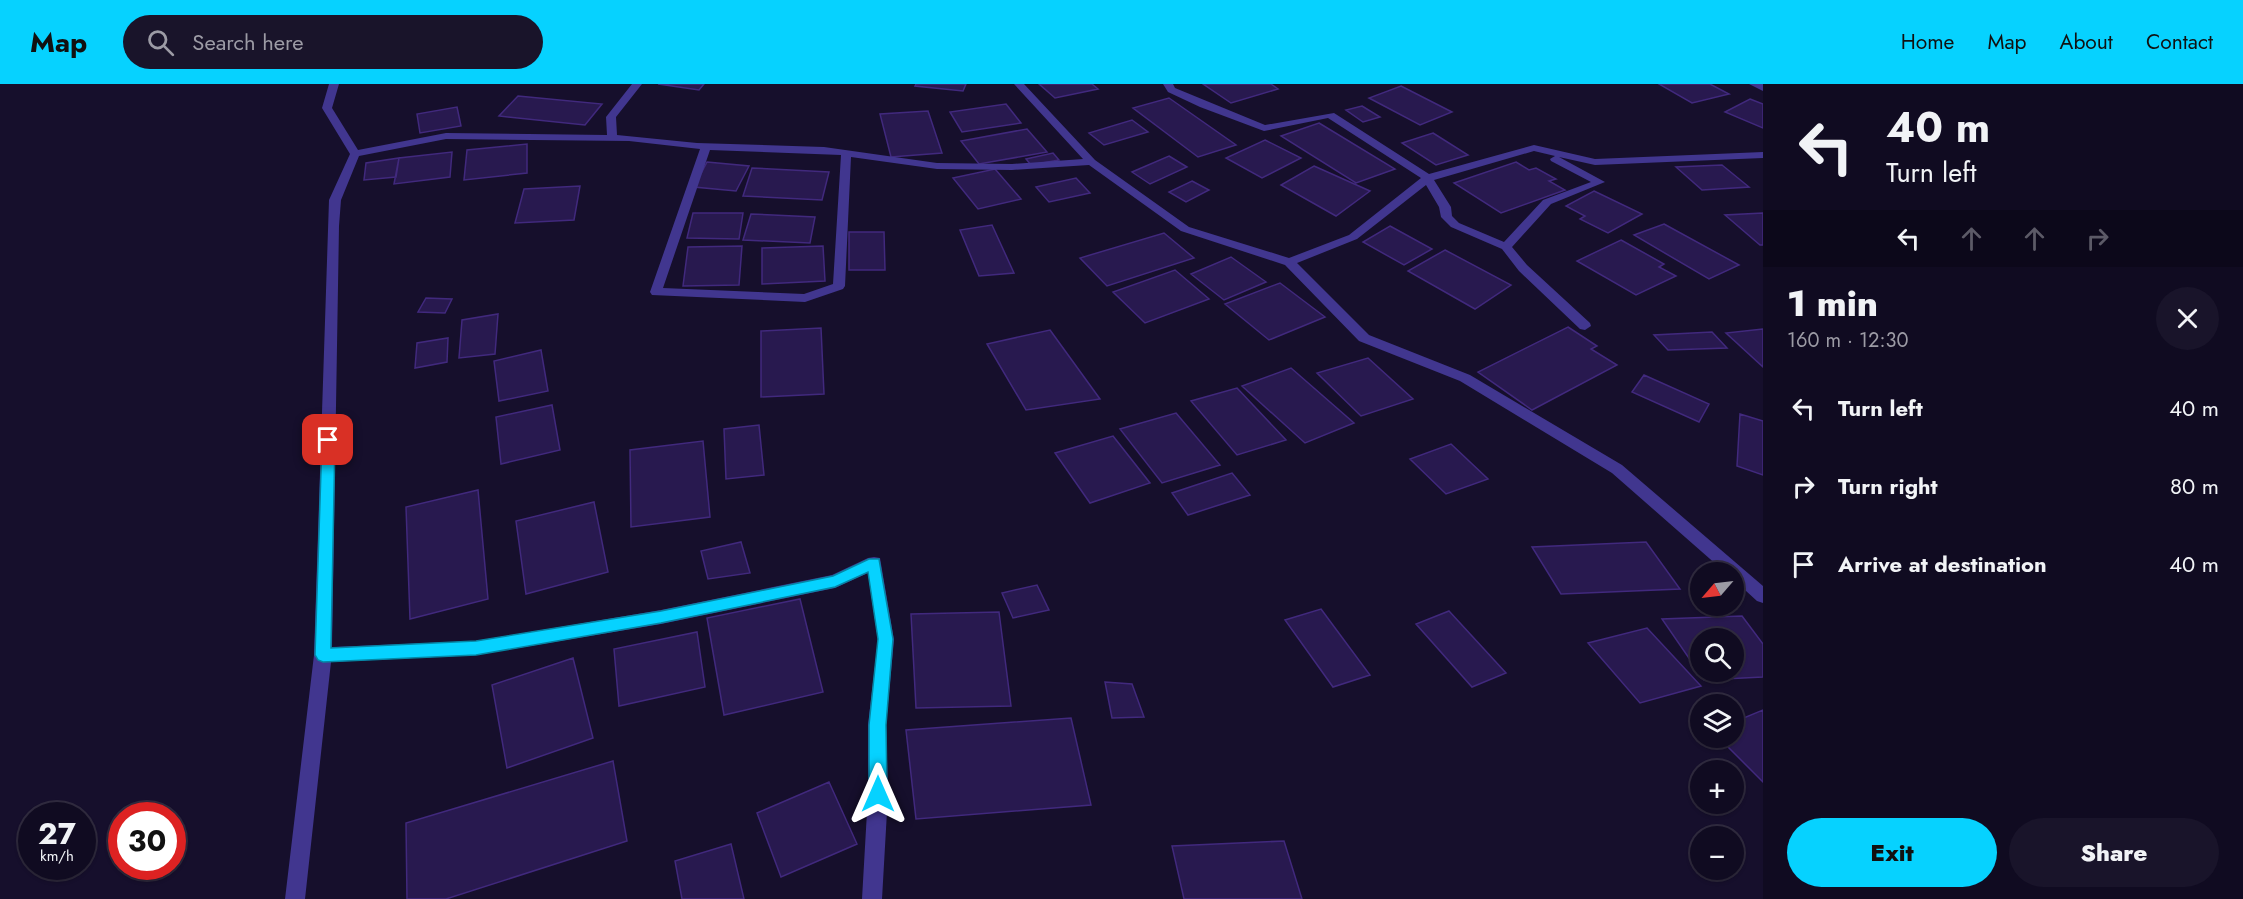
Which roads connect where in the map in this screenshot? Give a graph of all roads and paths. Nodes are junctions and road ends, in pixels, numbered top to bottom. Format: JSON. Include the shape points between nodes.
{"nodes":[{"id":1,"x":334,"y":84,"type":"edge"},
{"id":2,"x":637,"y":84,"type":"edge"},
{"id":3,"x":1019,"y":84,"type":"edge"},
{"id":4,"x":1168,"y":84,"type":"edge"},
{"id":5,"x":1754,"y":84,"type":"edge"},
{"id":6,"x":1763,"y":88,"type":"edge"},
{"id":7,"x":612,"y":138,"type":"junction"},
{"id":8,"x":706,"y":146,"type":"junction"},
{"id":9,"x":1534,"y":148,"type":"junction"},
{"id":10,"x":846,"y":153,"type":"junction"},
{"id":11,"x":355,"y":154,"type":"junction"},
{"id":12,"x":1763,"y":154,"type":"edge"},
{"id":13,"x":1091,"y":162,"type":"junction"},
{"id":14,"x":1428,"y":178,"type":"junction"},
{"id":15,"x":1506,"y":247,"type":"junction"},
{"id":16,"x":1289,"y":262,"type":"junction"},
{"id":17,"x":1585,"y":326,"type":"dead end"},
{"id":18,"x":1763,"y":596,"type":"edge"},
{"id":19,"x":323,"y":655,"type":"junction"},
{"id":20,"x":295,"y":899,"type":"edge"},
{"id":21,"x":872,"y":899,"type":"edge"}],
"edges":[{"from":1,"to":11,"type":"street","via":[[327,108]]},
{"from":2,"to":7,"type":"street","via":[[612,117]]},
{"from":3,"to":13,"type":"street"},
{"from":4,"to":14,"type":"street","via":[[1171,90],[1203,105],[1264,128],[1330,115]]},
{"from":5,"to":6,"type":"street"},
{"from":7,"to":8,"type":"street"},
{"from":7,"to":11,"type":"street","via":[[446,136]]},
{"from":8,"to":10,"type":"street"},
{"from":8,"to":10,"type":"street","via":[[656,292],[805,298],[839,286]]},
{"from":9,"to":12,"type":"street","via":[[1595,162]]},
{"from":9,"to":14,"type":"street"},
{"from":9,"to":15,"type":"street","via":[[1600,182],[1548,202]]},
{"from":10,"to":13,"type":"street","via":[[937,166]]},
{"from":11,"to":19,"type":"street","via":[[335,200],[333,226]]},
{"from":13,"to":16,"type":"street","via":[[1185,229]]},
{"from":14,"to":15,"type":"street","via":[[1455,225]]},
{"from":14,"to":16,"type":"street","via":[[1353,237]]},
{"from":15,"to":17,"type":"street","via":[[1522,268]]},
{"from":16,"to":18,"type":"street","via":[[1364,338],[1465,378],[1617,469]]},
{"from":19,"to":20,"type":"street"},
{"from":19,"to":21,"type":"street","via":[[476,648],[545,637],[835,581],[874,563],[886,639],[878,725]]}]}
